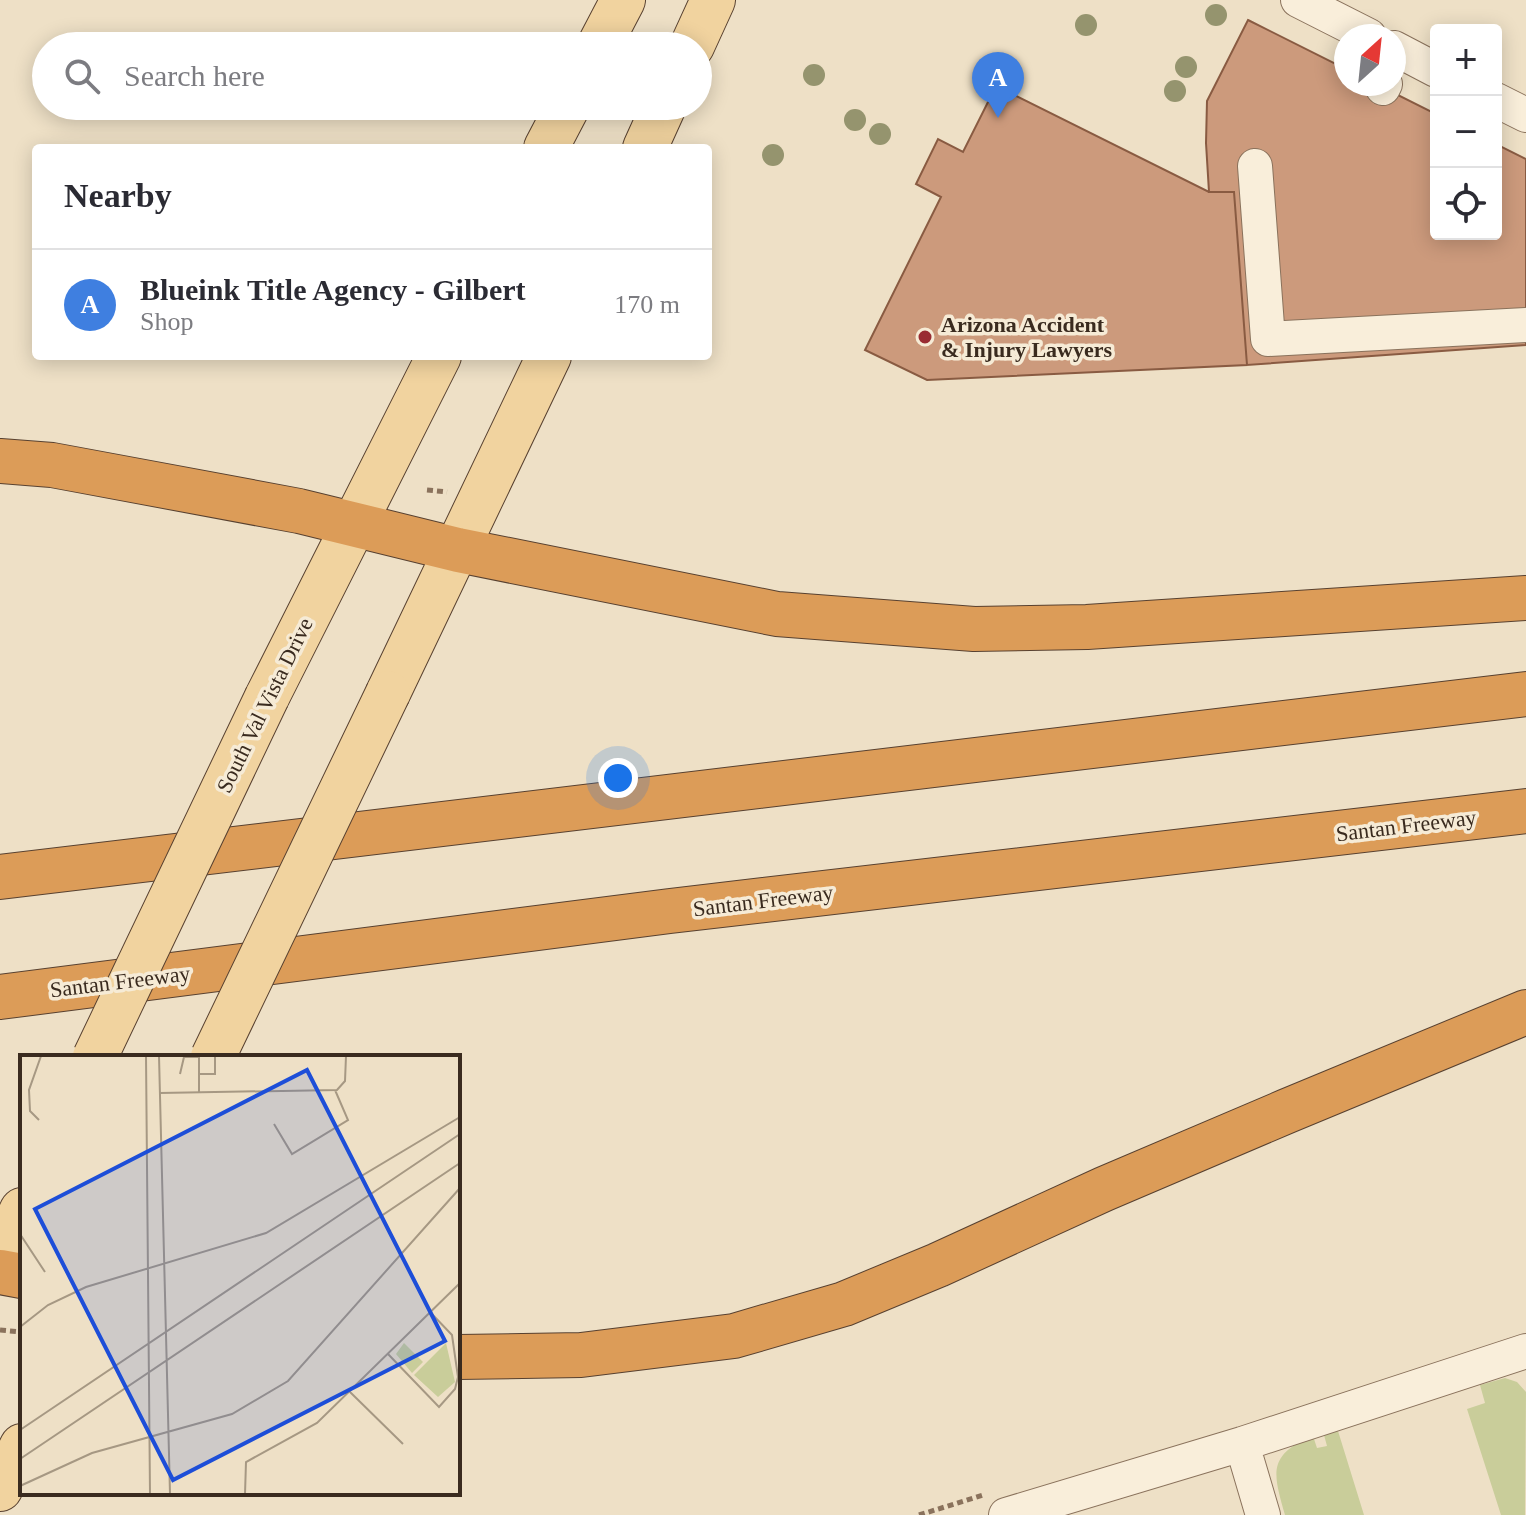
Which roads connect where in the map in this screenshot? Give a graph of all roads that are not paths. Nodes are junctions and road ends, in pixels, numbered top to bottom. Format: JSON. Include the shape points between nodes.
{"nodes":[{"id":1,"x":623,"y":0,"type":"edge"},
{"id":2,"x":713,"y":0,"type":"edge"},
{"id":3,"x":1298,"y":0,"type":"edge"},
{"id":4,"x":1345,"y":24,"type":"edge"},
{"id":5,"x":606,"y":32,"type":"edge"},
{"id":6,"x":698,"y":32,"type":"edge"},
{"id":7,"x":1406,"y":69,"type":"edge"},
{"id":8,"x":1430,"y":70,"type":"edge"},
{"id":9,"x":1502,"y":103,"type":"edge"},
{"id":10,"x":1526,"y":115,"type":"edge"},
{"id":11,"x":561,"y":120,"type":"edge"},
{"id":12,"x":658,"y":120,"type":"edge"},
{"id":13,"x":548,"y":144,"type":"edge"},
{"id":14,"x":647,"y":144,"type":"edge"},
{"id":15,"x":1255,"y":166,"type":"dead end"},
{"id":16,"x":1526,"y":325,"type":"edge"},
{"id":17,"x":437,"y":360,"type":"edge"},
{"id":18,"x":547,"y":360,"type":"edge"},
{"id":19,"x":0,"y":461,"type":"edge"},
{"id":20,"x":352,"y":525,"type":"junction"},
{"id":21,"x":458,"y":550,"type":"junction"},
{"id":22,"x":1526,"y":598,"type":"edge"},
{"id":23,"x":1526,"y":694,"type":"edge"},
{"id":24,"x":1526,"y":811,"type":"edge"},
{"id":25,"x":0,"y":877,"type":"edge"},
{"id":26,"x":0,"y":997,"type":"edge"},
{"id":27,"x":1526,"y":1012,"type":"edge"},
{"id":28,"x":96,"y":1055,"type":"edge"},
{"id":29,"x":214,"y":1055,"type":"edge"},
{"id":30,"x":20,"y":1214,"type":"edge"},
{"id":31,"x":0,"y":1256,"type":"edge"},
{"id":32,"x":0,"y":1272,"type":"edge"},
{"id":33,"x":20,"y":1276,"type":"edge"},
{"id":34,"x":1525,"y":1352,"type":"edge"},
{"id":35,"x":460,"y":1357,"type":"edge"},
{"id":36,"x":1242,"y":1444,"type":"junction"},
{"id":37,"x":20,"y":1450,"type":"edge"},
{"id":38,"x":0,"y":1489,"type":"edge"},
{"id":39,"x":1006,"y":1515,"type":"edge"},
{"id":40,"x":1263,"y":1515,"type":"edge"}],
"edges":[{"from":1,"to":5,"type":"main road"},
{"from":2,"to":6,"type":"main road"},
{"from":3,"to":4,"type":"street"},
{"from":7,"to":8,"type":"street"},
{"from":9,"to":10,"type":"street"},
{"from":11,"to":13,"type":"main road"},
{"from":12,"to":14,"type":"main road"},
{"from":15,"to":16,"type":"street","via":[[1268,339]]},
{"from":17,"to":20,"type":"main road","name":"South Val Vista Drive"},
{"from":18,"to":21,"type":"main road"},
{"from":19,"to":20,"type":"highway","via":[[52,465]]},
{"from":20,"to":21,"type":"highway"},
{"from":20,"to":28,"type":"main road","name":"South Val Vista Drive","bridge":true},
{"from":21,"to":22,"type":"highway","via":[[777,614],[974,629],[1087,627]]},
{"from":21,"to":29,"type":"main road","bridge":true},
{"from":23,"to":25,"type":"highway"},
{"from":24,"to":26,"type":"highway","name":"Santan Freeway","via":[[685,909]]},
{"from":27,"to":35,"type":"highway","via":[[844,1304],[734,1336],[581,1355]]},
{"from":30,"to":31,"type":"main road"},
{"from":32,"to":33,"type":"highway"},
{"from":34,"to":36,"type":"street"},
{"from":36,"to":39,"type":"street"},
{"from":36,"to":40,"type":"street"},
{"from":37,"to":38,"type":"main road"}]}
